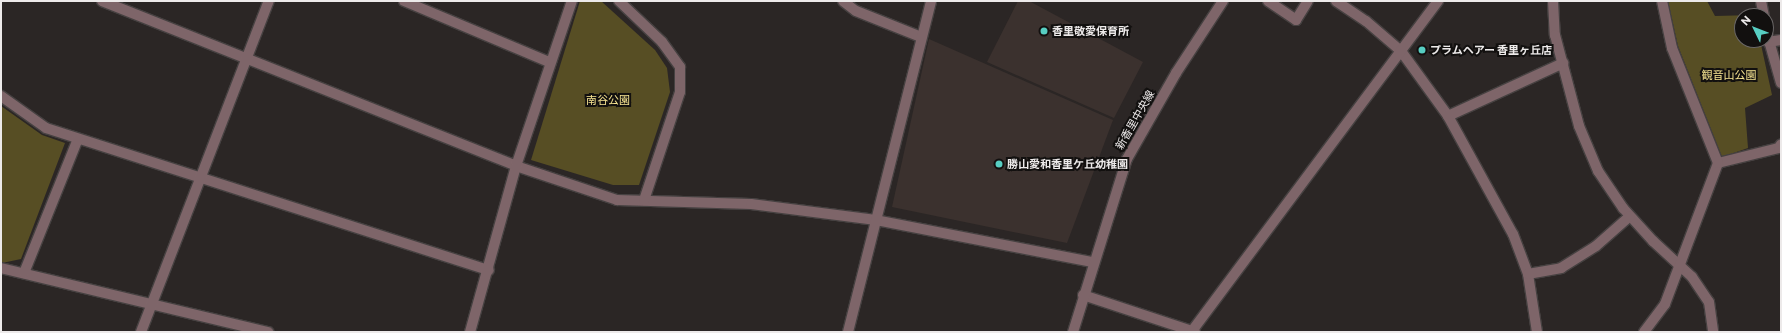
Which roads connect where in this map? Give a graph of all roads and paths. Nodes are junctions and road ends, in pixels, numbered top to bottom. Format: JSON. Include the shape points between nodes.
{"nodes":[{"id":1,"x":102,"y":1,"type":"edge"},
{"id":2,"x":269,"y":1,"type":"edge"},
{"id":3,"x":404,"y":1,"type":"edge"},
{"id":4,"x":572,"y":1,"type":"edge"},
{"id":5,"x":619,"y":1,"type":"edge"},
{"id":6,"x":842,"y":1,"type":"edge"},
{"id":7,"x":931,"y":1,"type":"edge"},
{"id":8,"x":1223,"y":1,"type":"edge"},
{"id":9,"x":1268,"y":1,"type":"edge"},
{"id":10,"x":1308,"y":1,"type":"edge"},
{"id":11,"x":1336,"y":1,"type":"edge"},
{"id":12,"x":1438,"y":1,"type":"edge"},
{"id":13,"x":1553,"y":1,"type":"edge"},
{"id":14,"x":1662,"y":1,"type":"edge"},
{"id":15,"x":921,"y":37,"type":"junction"},
{"id":16,"x":1770,"y":48,"type":"edge"},
{"id":17,"x":1401,"y":51,"type":"junction"},
{"id":18,"x":246,"y":60,"type":"junction"},
{"id":19,"x":549,"y":62,"type":"junction"},
{"id":20,"x":1563,"y":63,"type":"junction"},
{"id":21,"x":1781,"y":83,"type":"edge"},
{"id":22,"x":1,"y":96,"type":"edge"},
{"id":23,"x":1448,"y":116,"type":"junction"},
{"id":24,"x":78,"y":139,"type":"junction"},
{"id":25,"x":1780,"y":149,"type":"edge"},
{"id":26,"x":1718,"y":163,"type":"junction"},
{"id":27,"x":516,"y":166,"type":"junction"},
{"id":28,"x":201,"y":180,"type":"junction"},
{"id":29,"x":644,"y":200,"type":"junction"},
{"id":30,"x":1630,"y":216,"type":"junction"},
{"id":31,"x":876,"y":220,"type":"junction"},
{"id":32,"x":1093,"y":262,"type":"junction"},
{"id":33,"x":1680,"y":265,"type":"junction"},
{"id":34,"x":1,"y":268,"type":"edge"},
{"id":35,"x":488,"y":270,"type":"junction"},
{"id":36,"x":24,"y":273,"type":"junction"},
{"id":37,"x":1528,"y":274,"type":"junction"},
{"id":38,"x":1083,"y":295,"type":"junction"},
{"id":39,"x":152,"y":303,"type":"junction"},
{"id":40,"x":1193,"y":331,"type":"edge"},
{"id":41,"x":141,"y":332,"type":"edge"},
{"id":42,"x":268,"y":332,"type":"edge"},
{"id":43,"x":470,"y":332,"type":"edge"},
{"id":44,"x":848,"y":332,"type":"edge"},
{"id":45,"x":1073,"y":332,"type":"edge"},
{"id":46,"x":1537,"y":332,"type":"edge"},
{"id":47,"x":1644,"y":332,"type":"edge"},
{"id":48,"x":1713,"y":332,"type":"edge"}],
"edges":[{"from":1,"to":18,"type":"street"},
{"from":2,"to":18,"type":"street"},
{"from":3,"to":19,"type":"street"},
{"from":4,"to":19,"type":"street"},
{"from":5,"to":29,"type":"street","via":[[662,42],[680,67],[680,92]]},
{"from":6,"to":15,"type":"street","via":[[856,11]]},
{"from":7,"to":15,"type":"street"},
{"from":8,"to":32,"type":"street","name":"新香里中央線","via":[[1176,73],[1127,160]]},
{"from":9,"to":10,"type":"street","via":[[1296,20]]},
{"from":11,"to":17,"type":"street","via":[[1366,21]]},
{"from":12,"to":17,"type":"street"},
{"from":13,"to":20,"type":"street","via":[[1555,35]]},
{"from":14,"to":26,"type":"street","via":[[1672,48]]},
{"from":15,"to":31,"type":"street"},
{"from":16,"to":21,"type":"street"},
{"from":17,"to":23,"type":"street"},
{"from":17,"to":40,"type":"street"},
{"from":18,"to":27,"type":"street"},
{"from":18,"to":28,"type":"street"},
{"from":19,"to":27,"type":"street"},
{"from":20,"to":23,"type":"street"},
{"from":20,"to":30,"type":"street","via":[[1579,126],[1598,171]]},
{"from":22,"to":24,"type":"street","via":[[46,128]]},
{"from":23,"to":37,"type":"street","via":[[1513,234]]},
{"from":24,"to":28,"type":"street"},
{"from":24,"to":36,"type":"street"},
{"from":25,"to":26,"type":"street"},
{"from":26,"to":33,"type":"street"},
{"from":27,"to":29,"type":"street","via":[[617,200]]},
{"from":27,"to":35,"type":"street"},
{"from":28,"to":35,"type":"street"},
{"from":28,"to":39,"type":"street"},
{"from":29,"to":31,"type":"street","via":[[751,204]]},
{"from":30,"to":33,"type":"street"},
{"from":30,"to":37,"type":"street","via":[[1596,246],[1561,268]]},
{"from":31,"to":32,"type":"street"},
{"from":31,"to":44,"type":"street"},
{"from":32,"to":38,"type":"street","name":"新香里中央線"},
{"from":33,"to":47,"type":"street","via":[[1665,304]]},
{"from":33,"to":48,"type":"street","via":[[1692,277],[1709,302]]},
{"from":34,"to":36,"type":"street"},
{"from":35,"to":43,"type":"street"},
{"from":36,"to":39,"type":"street"},
{"from":37,"to":46,"type":"street"},
{"from":38,"to":40,"type":"street"},
{"from":38,"to":45,"type":"street","name":"新香里中央線"},
{"from":39,"to":41,"type":"street"},
{"from":39,"to":42,"type":"street"}]}
